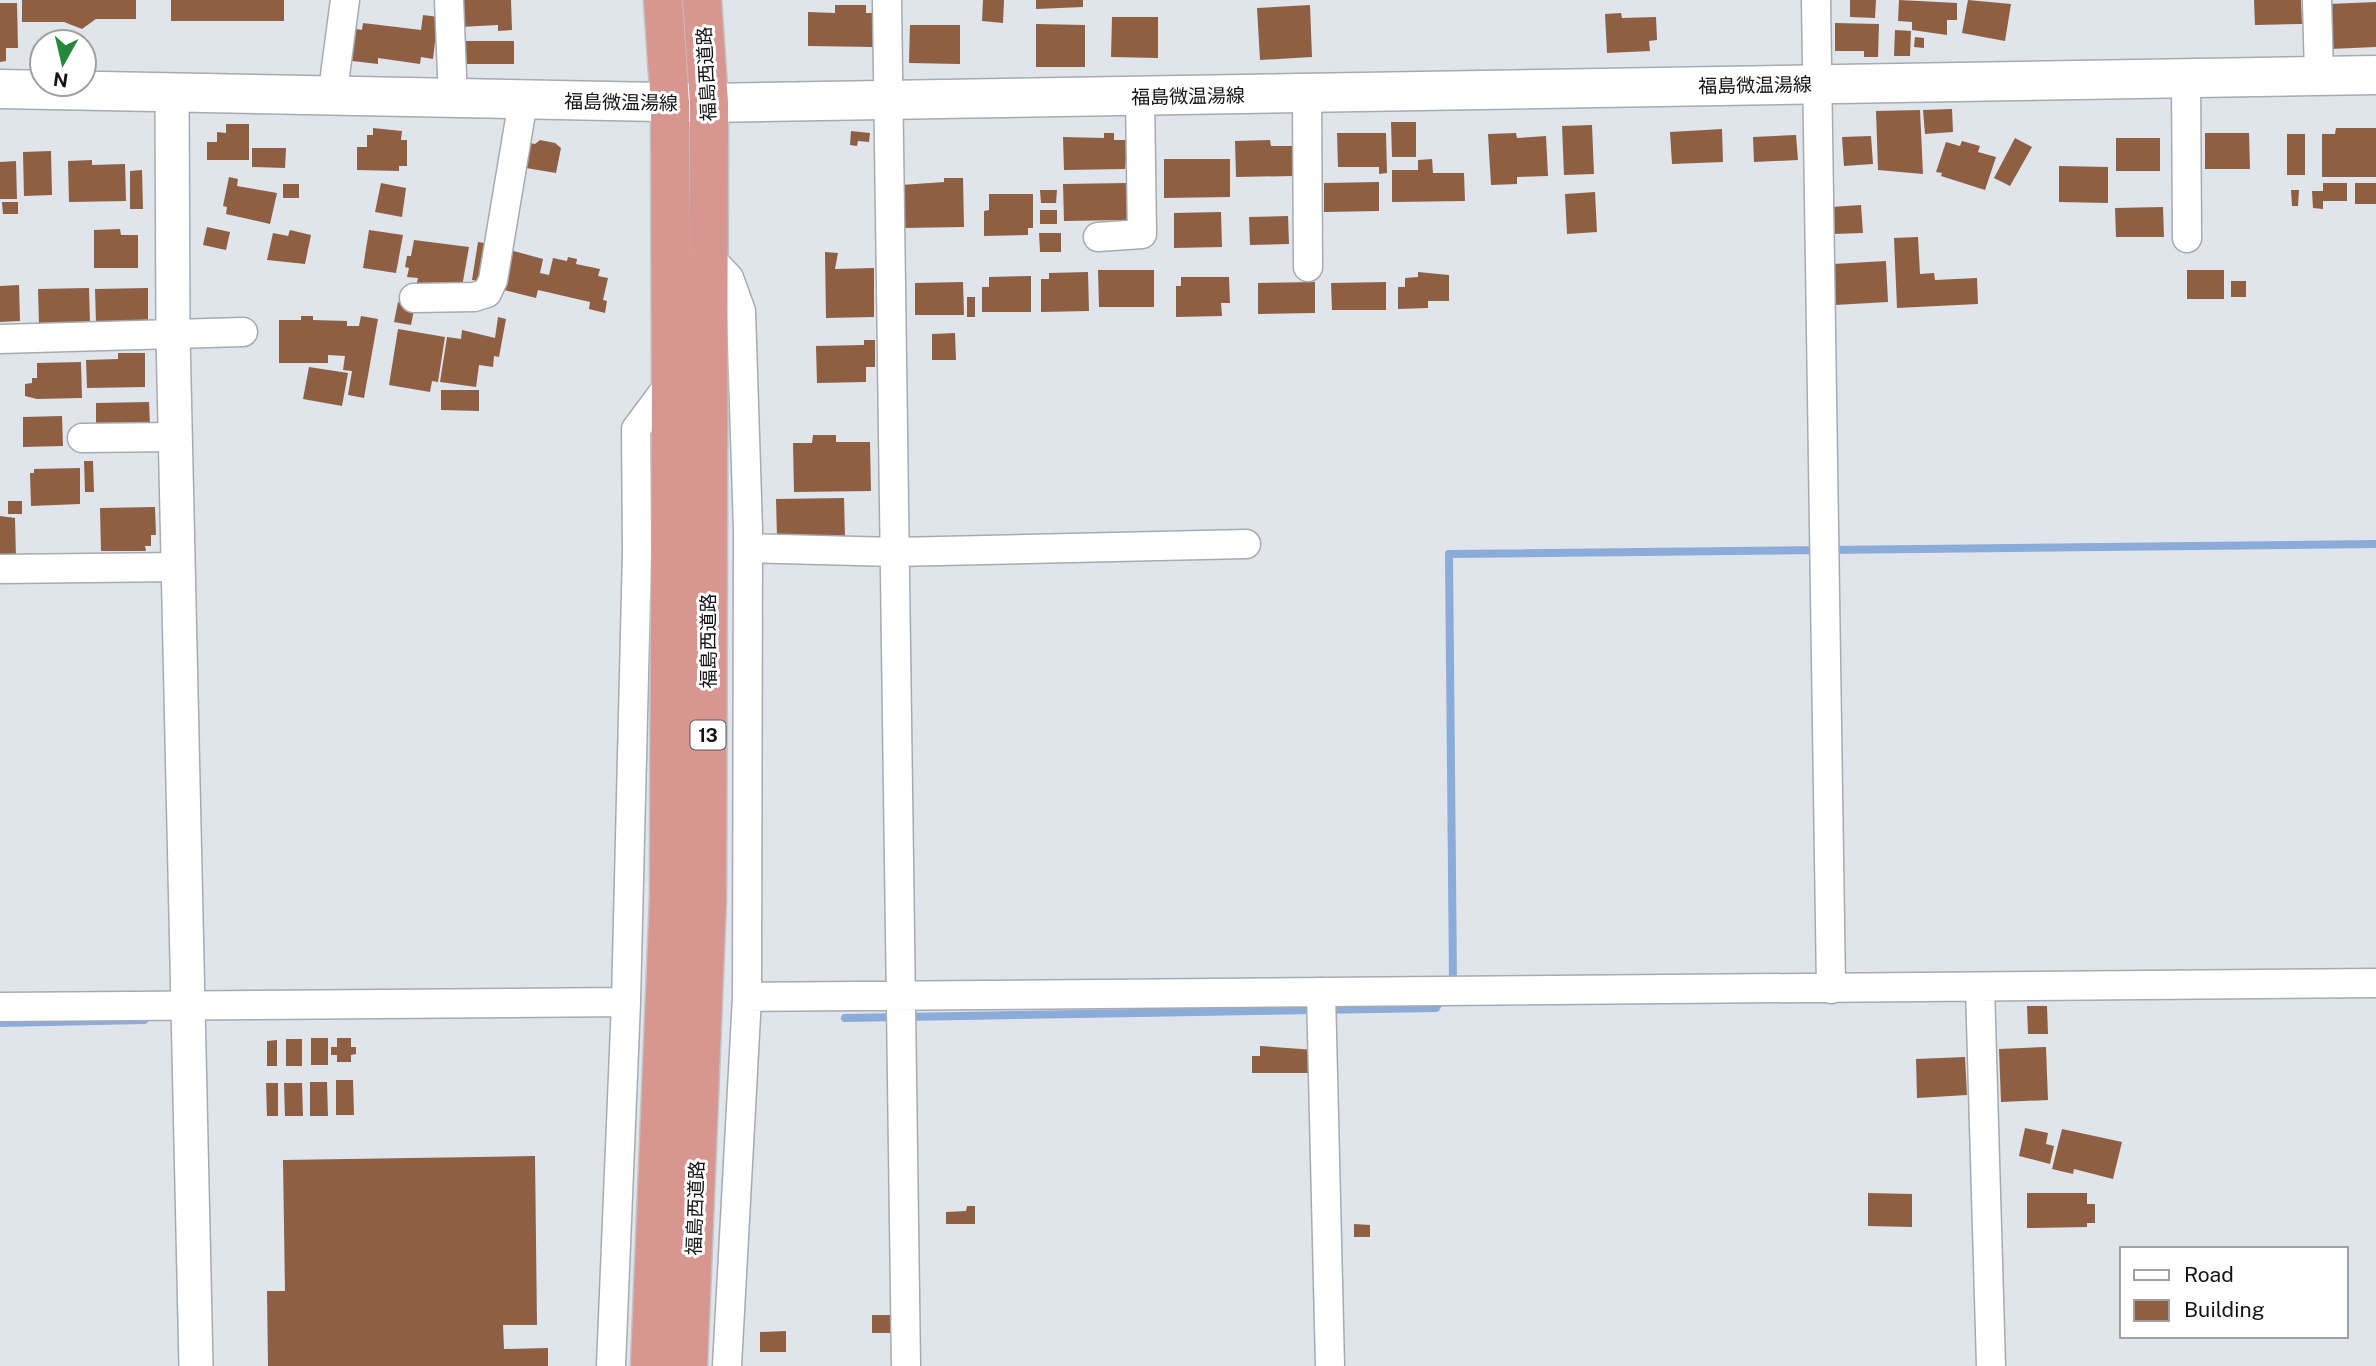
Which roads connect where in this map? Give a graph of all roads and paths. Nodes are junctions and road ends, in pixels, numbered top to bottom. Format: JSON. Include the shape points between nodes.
{"nodes":[{"id":1,"x":345,"y":0,"type":"edge"},
{"id":2,"x":449,"y":0,"type":"edge"},
{"id":3,"x":663,"y":0,"type":"edge"},
{"id":4,"x":702,"y":0,"type":"edge"},
{"id":5,"x":887,"y":0,"type":"edge"},
{"id":6,"x":1816,"y":0,"type":"edge"},
{"id":7,"x":2317,"y":0,"type":"edge"},
{"id":8,"x":2376,"y":75,"type":"edge"},
{"id":9,"x":2319,"y":76,"type":"junction"},
{"id":10,"x":2186,"y":77,"type":"junction"},
{"id":11,"x":1818,"y":84,"type":"junction"},
{"id":12,"x":0,"y":89,"type":"edge"},
{"id":13,"x":172,"y":93,"type":"junction"},
{"id":14,"x":1307,"y":94,"type":"junction"},
{"id":15,"x":1140,"y":97,"type":"junction"},
{"id":16,"x":332,"y":98,"type":"junction"},
{"id":17,"x":453,"y":99,"type":"junction"},
{"id":18,"x":889,"y":100,"type":"junction"},
{"id":19,"x":523,"y":101,"type":"junction"},
{"id":20,"x":670,"y":103,"type":"junction"},
{"id":21,"x":709,"y":103,"type":"junction"},
{"id":22,"x":1098,"y":237,"type":"dead end"},
{"id":23,"x":2188,"y":238,"type":"dead end"},
{"id":24,"x":709,"y":257,"type":"junction"},
{"id":25,"x":1308,"y":267,"type":"dead end"},
{"id":26,"x":414,"y":298,"type":"dead end"},
{"id":27,"x":243,"y":332,"type":"dead end"},
{"id":28,"x":173,"y":334,"type":"junction"},
{"id":29,"x":0,"y":339,"type":"edge"},
{"id":30,"x":671,"y":382,"type":"junction"},
{"id":31,"x":176,"y":437,"type":"junction"},
{"id":32,"x":82,"y":439,"type":"dead end"},
{"id":33,"x":1247,"y":544,"type":"dead end"},
{"id":34,"x":748,"y":548,"type":"junction"},
{"id":35,"x":895,"y":552,"type":"junction"},
{"id":36,"x":180,"y":567,"type":"junction"},
{"id":37,"x":0,"y":569,"type":"edge"},
{"id":38,"x":2376,"y":983,"type":"edge"},
{"id":39,"x":1980,"y":987,"type":"junction"},
{"id":40,"x":1831,"y":989,"type":"junction"},
{"id":41,"x":1321,"y":992,"type":"junction"},
{"id":42,"x":901,"y":995,"type":"junction"},
{"id":43,"x":747,"y":997,"type":"junction"},
{"id":44,"x":626,"y":1002,"type":"junction"},
{"id":45,"x":191,"y":1005,"type":"junction"},
{"id":46,"x":0,"y":1007,"type":"edge"},
{"id":47,"x":196,"y":1366,"type":"edge"},
{"id":48,"x":611,"y":1366,"type":"edge"},
{"id":49,"x":650,"y":1366,"type":"edge"},
{"id":50,"x":688,"y":1366,"type":"edge"},
{"id":51,"x":727,"y":1366,"type":"edge"},
{"id":52,"x":906,"y":1366,"type":"edge"},
{"id":53,"x":1330,"y":1366,"type":"edge"},
{"id":54,"x":1991,"y":1366,"type":"edge"}],
"edges":[{"from":1,"to":16,"type":"street"},
{"from":2,"to":17,"type":"street"},
{"from":3,"to":20,"type":"highway","name":"福島西道路","number":"13"},
{"from":4,"to":21,"type":"highway","name":"福島西道路","number":"13"},
{"from":5,"to":18,"type":"street"},
{"from":6,"to":11,"type":"street"},
{"from":7,"to":9,"type":"street"},
{"from":8,"to":9,"type":"main road","name":"福島微温湯線"},
{"from":9,"to":10,"type":"main road","name":"福島微温湯線"},
{"from":10,"to":11,"type":"main road","name":"福島微温湯線"},
{"from":10,"to":23,"type":"street"},
{"from":11,"to":14,"type":"main road","name":"福島微温湯線"},
{"from":11,"to":40,"type":"street"},
{"from":12,"to":13,"type":"main road","name":"福島微温湯線"},
{"from":13,"to":16,"type":"main road","name":"福島微温湯線"},
{"from":13,"to":28,"type":"street"},
{"from":14,"to":15,"type":"main road","name":"福島微温湯線"},
{"from":14,"to":25,"type":"street"},
{"from":15,"to":18,"type":"main road","name":"福島微温湯線"},
{"from":15,"to":22,"type":"street","via":[[1142,234]]},
{"from":16,"to":17,"type":"main road","name":"福島微温湯線"},
{"from":17,"to":19,"type":"main road","name":"福島微温湯線"},
{"from":18,"to":21,"type":"main road","name":"福島微温湯線"},
{"from":18,"to":35,"type":"street"},
{"from":19,"to":20,"type":"main road","name":"福島微温湯線"},
{"from":19,"to":26,"type":"street","via":[[493,280],[487,293]]},
{"from":20,"to":21,"type":"main road","name":"福島微温湯線"},
{"from":20,"to":30,"type":"highway","name":"福島西道路","number":"13"},
{"from":21,"to":24,"type":"highway","name":"福島西道路","number":"13"},
{"from":24,"to":34,"type":"street","via":[[729,278],[741,311]]},
{"from":24,"to":50,"type":"highway","name":"福島西道路","number":"13","via":[[707,899]]},
{"from":27,"to":28,"type":"street"},
{"from":28,"to":29,"type":"street"},
{"from":28,"to":31,"type":"street"},
{"from":30,"to":44,"type":"street","via":[[636,429]]},
{"from":30,"to":49,"type":"highway","name":"福島西道路","number":"13","via":[[669,898]]},
{"from":31,"to":32,"type":"street"},
{"from":31,"to":36,"type":"street"},
{"from":33,"to":35,"type":"street"},
{"from":34,"to":35,"type":"street"},
{"from":34,"to":43,"type":"street"},
{"from":35,"to":42,"type":"street"},
{"from":36,"to":37,"type":"street"},
{"from":36,"to":45,"type":"street"},
{"from":38,"to":39,"type":"street"},
{"from":39,"to":40,"type":"street"},
{"from":39,"to":54,"type":"street"},
{"from":40,"to":41,"type":"street"},
{"from":41,"to":42,"type":"street"},
{"from":41,"to":53,"type":"street"},
{"from":42,"to":43,"type":"street"},
{"from":42,"to":52,"type":"street"},
{"from":43,"to":51,"type":"street"},
{"from":44,"to":45,"type":"street"},
{"from":44,"to":48,"type":"street"},
{"from":45,"to":46,"type":"street"},
{"from":45,"to":47,"type":"street"}]}
